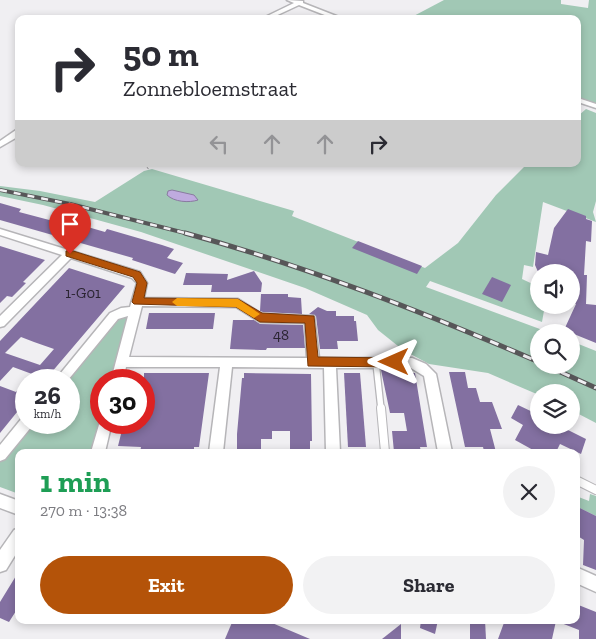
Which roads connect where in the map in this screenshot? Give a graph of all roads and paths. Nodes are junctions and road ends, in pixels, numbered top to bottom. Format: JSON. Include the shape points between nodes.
{"nodes":[{"id":1,"x":290,"y":0,"type":"edge"},
{"id":2,"x":305,"y":0,"type":"edge"},
{"id":3,"x":298,"y":3,"type":"junction"},
{"id":4,"x":272,"y":15,"type":"edge"},
{"id":5,"x":330,"y":15,"type":"edge"},
{"id":6,"x":581,"y":101,"type":"edge"},
{"id":7,"x":596,"y":106,"type":"edge"},
{"id":8,"x":15,"y":135,"type":"edge"},
{"id":9,"x":0,"y":145,"type":"edge"},
{"id":10,"x":146,"y":167,"type":"edge"},
{"id":11,"x":149,"y":169,"type":"dead end"},
{"id":12,"x":0,"y":232,"type":"edge"},
{"id":13,"x":70,"y":254,"type":"junction"},
{"id":14,"x":136,"y":306,"type":"junction"},
{"id":15,"x":0,"y":323,"type":"edge"},
{"id":16,"x":122,"y":362,"type":"junction"},
{"id":17,"x":226,"y":362,"type":"junction"},
{"id":18,"x":312,"y":362,"type":"junction"},
{"id":19,"x":330,"y":362,"type":"junction"},
{"id":20,"x":376,"y":362,"type":"junction"},
{"id":21,"x":71,"y":369,"type":"edge"},
{"id":22,"x":120,"y":369,"type":"edge"},
{"id":23,"x":17,"y":434,"type":"edge"},
{"id":24,"x":103,"y":434,"type":"edge"},
{"id":25,"x":99,"y":449,"type":"edge"},
{"id":26,"x":216,"y":449,"type":"edge"},
{"id":27,"x":333,"y":449,"type":"edge"},
{"id":28,"x":385,"y":449,"type":"edge"},
{"id":29,"x":444,"y":449,"type":"edge"},
{"id":30,"x":0,"y":455,"type":"edge"},
{"id":31,"x":580,"y":482,"type":"edge"},
{"id":32,"x":596,"y":490,"type":"edge"},
{"id":33,"x":0,"y":501,"type":"edge"},
{"id":34,"x":15,"y":507,"type":"edge"},
{"id":35,"x":15,"y":541,"type":"edge"},
{"id":36,"x":0,"y":564,"type":"edge"},
{"id":37,"x":580,"y":577,"type":"edge"},
{"id":38,"x":596,"y":584,"type":"edge"}],
"edges":[{"from":1,"to":3,"type":"street"},
{"from":2,"to":3,"type":"street"},
{"from":3,"to":4,"type":"street"},
{"from":3,"to":5,"type":"street"},
{"from":6,"to":7,"type":"street"},
{"from":8,"to":9,"type":"street"},
{"from":10,"to":11,"type":"path"},
{"from":12,"to":13,"type":"street"},
{"from":13,"to":14,"type":"street","via":[[136,274],[142,283]]},
{"from":13,"to":15,"type":"street"},
{"from":14,"to":16,"type":"street"},
{"from":14,"to":18,"type":"street","via":[[238,303],[260,318],[310,319]]},
{"from":14,"to":21,"type":"street","via":[[114,316]]},
{"from":16,"to":17,"type":"street"},
{"from":16,"to":22,"type":"street"},
{"from":17,"to":18,"type":"street"},
{"from":17,"to":26,"type":"street"},
{"from":18,"to":19,"type":"street"},
{"from":19,"to":20,"type":"street"},
{"from":19,"to":27,"type":"street"},
{"from":20,"to":28,"type":"lane"},
{"from":20,"to":29,"type":"street","via":[[412,362],[430,374]]},
{"from":23,"to":30,"type":"street"},
{"from":24,"to":25,"type":"street"},
{"from":31,"to":32,"type":"lane"},
{"from":33,"to":34,"type":"street"},
{"from":35,"to":36,"type":"street"},
{"from":37,"to":38,"type":"street"}]}
